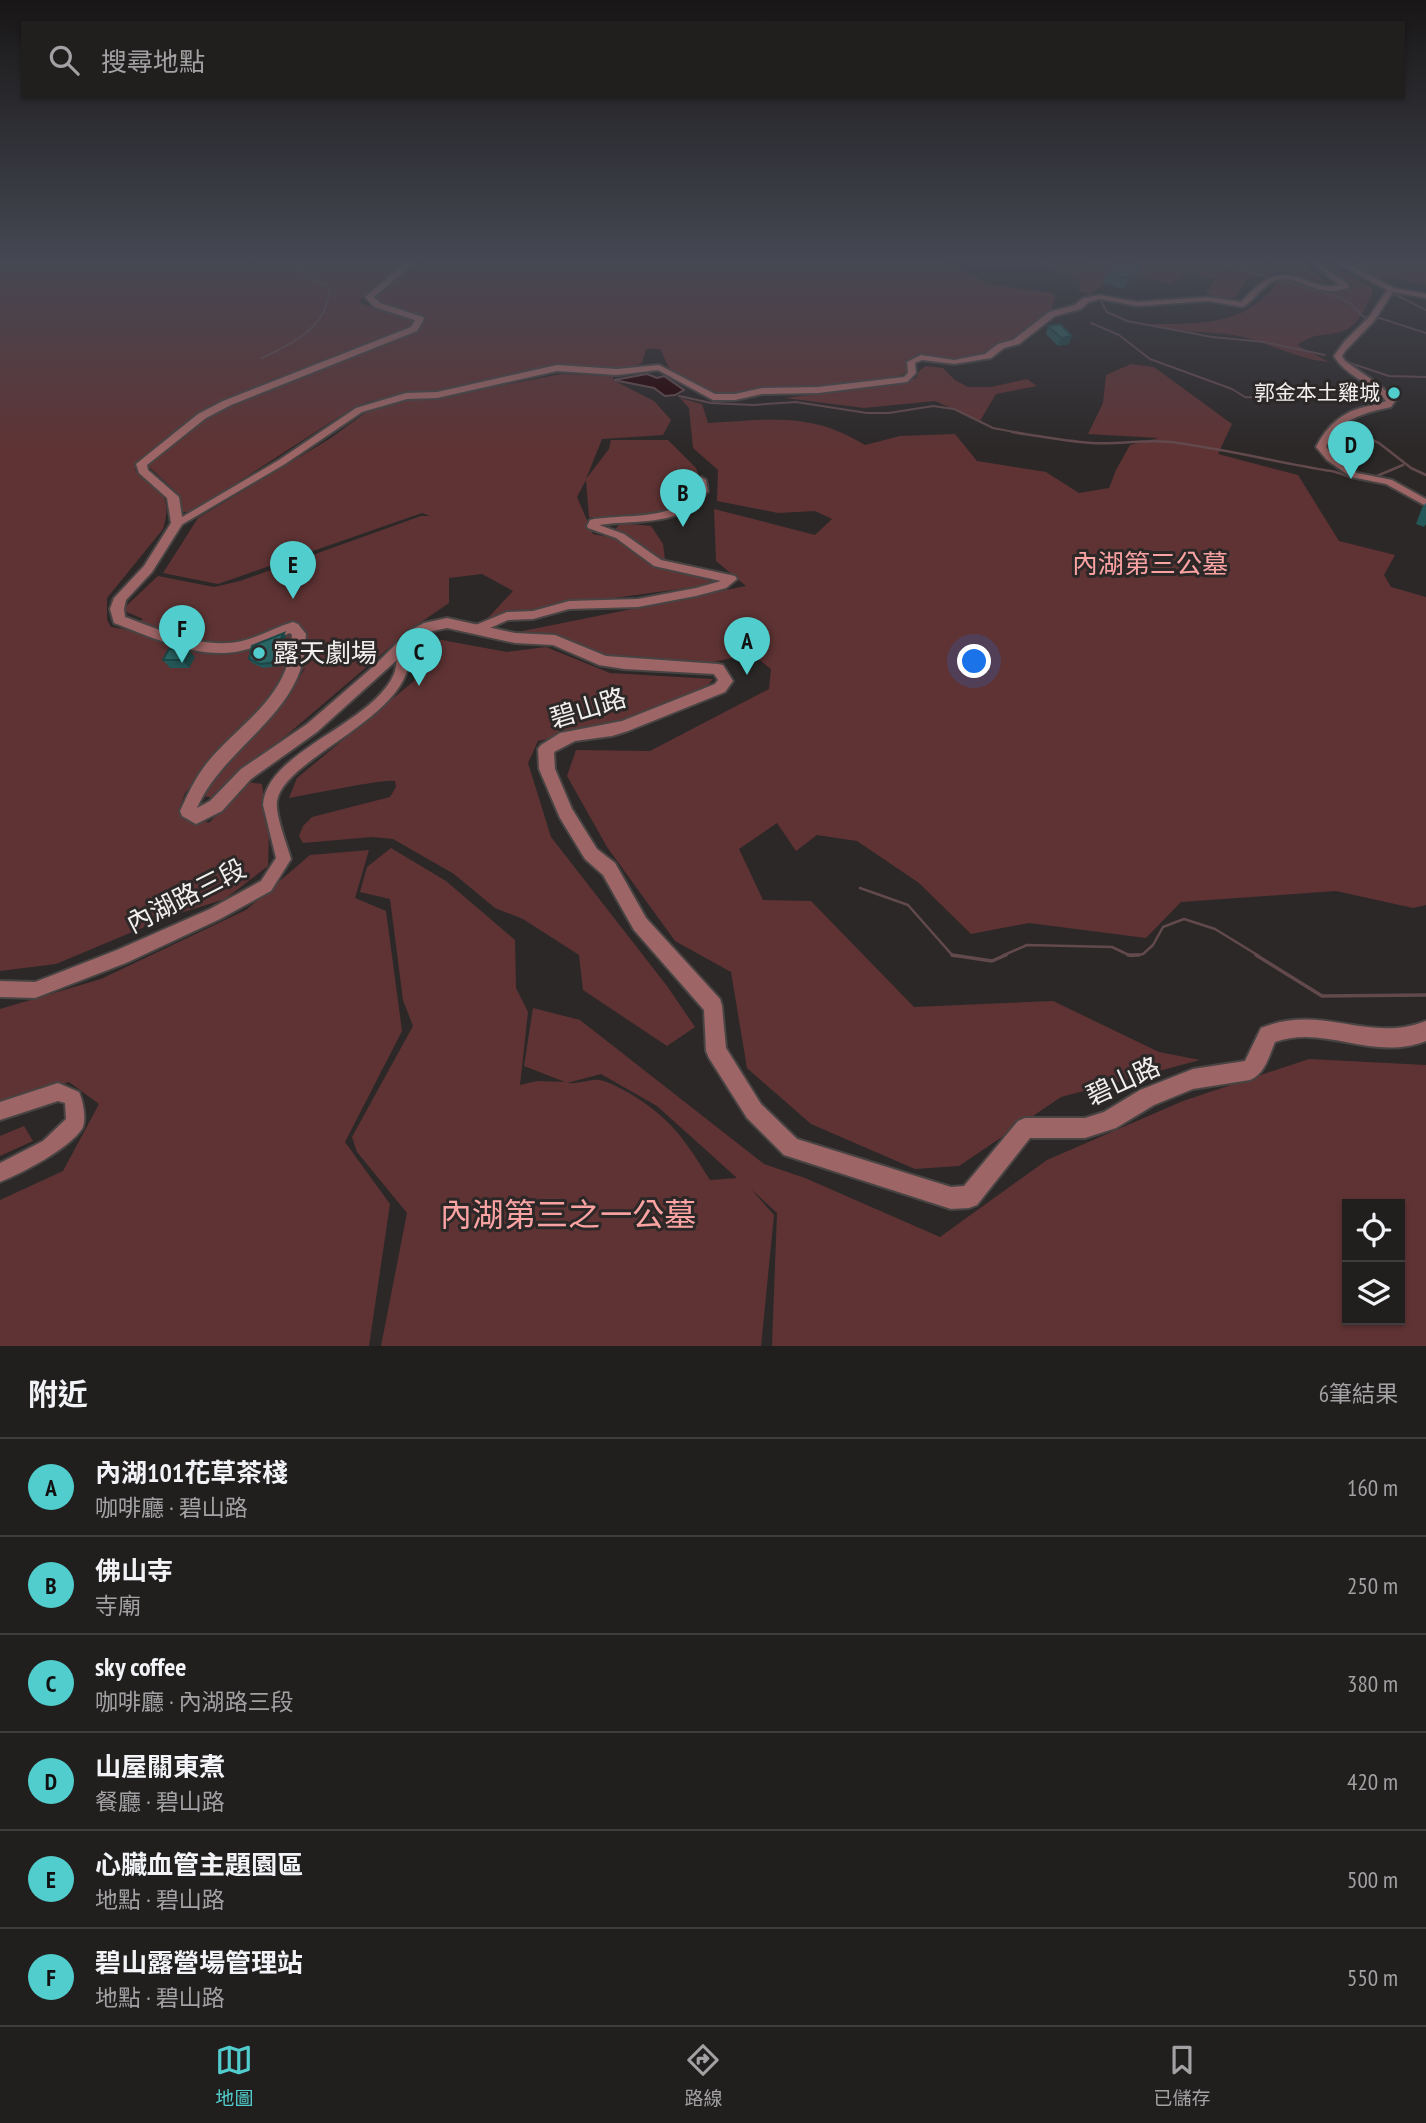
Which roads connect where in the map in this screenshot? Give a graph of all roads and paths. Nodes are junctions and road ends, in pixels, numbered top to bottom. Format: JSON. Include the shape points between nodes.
{"nodes":[{"id":1,"x":417,"y":324,"type":"edge"},
{"id":2,"x":1040,"y":324,"type":"edge"},
{"id":3,"x":1365,"y":324,"type":"edge"},
{"id":4,"x":701,"y":480,"type":"dead end"},
{"id":5,"x":1426,"y":503,"type":"edge"},
{"id":6,"x":177,"y":523,"type":"junction"},
{"id":7,"x":477,"y":629,"type":"junction"},
{"id":8,"x":404,"y":647,"type":"junction"},
{"id":9,"x":0,"y":989,"type":"edge"},
{"id":10,"x":1426,"y":1031,"type":"edge"},
{"id":11,"x":0,"y":1111,"type":"edge"},
{"id":12,"x":0,"y":1173,"type":"edge"}],
"edges":[{"from":1,"to":6,"type":"street","via":[[414,329],[227,403],[202,416],[141,464],[173,497]]},
{"from":2,"to":6,"type":"street","name":"碧山路","via":[[988,356],[954,362],[921,357],[911,362],[907,379],[818,390],[713,397],[659,367],[617,372],[557,368],[437,396],[383,401],[359,410],[282,462]]},
{"from":3,"to":5,"type":"street","via":[[1346,341],[1338,356],[1343,365],[1384,390],[1391,401],[1348,416],[1332,429],[1321,447],[1354,475],[1389,482]]},
{"from":4,"to":7,"type":"street","via":[[703,491],[683,510],[604,520],[592,526],[620,536],[658,563],[731,579],[722,585],[638,603],[569,605],[533,615],[507,616]]},
{"from":6,"to":8,"type":"street","name":"碧山路","via":[[148,569],[120,598],[119,620],[219,648],[245,645],[293,627],[299,634],[296,666],[286,687],[208,774],[191,800],[188,811],[196,817],[216,806],[246,774],[312,728]]},
{"from":7,"to":8,"type":"street","name":"碧山路","via":[[437,623],[424,628]]},
{"from":7,"to":10,"type":"street","name":"碧山路","via":[[515,638],[555,640],[614,663],[710,667],[722,673],[726,681],[720,688],[620,729],[580,732],[559,739],[546,749],[547,769],[566,813],[591,854],[610,869],[640,924],[713,1006],[716,1051],[754,1111],[791,1148],[951,1198],[969,1197],[1025,1128],[1085,1128],[1193,1079],[1250,1070],[1268,1035],[1278,1030],[1292,1026],[1401,1039]]},
{"from":8,"to":9,"type":"street","name":"內湖路三段","via":[[400,676],[377,706],[303,760],[275,787],[270,803],[284,859],[266,886],[96,967],[36,990]]},
{"from":11,"to":12,"type":"street","via":[[58,1092],[73,1098],[75,1123],[49,1147]]}]}
